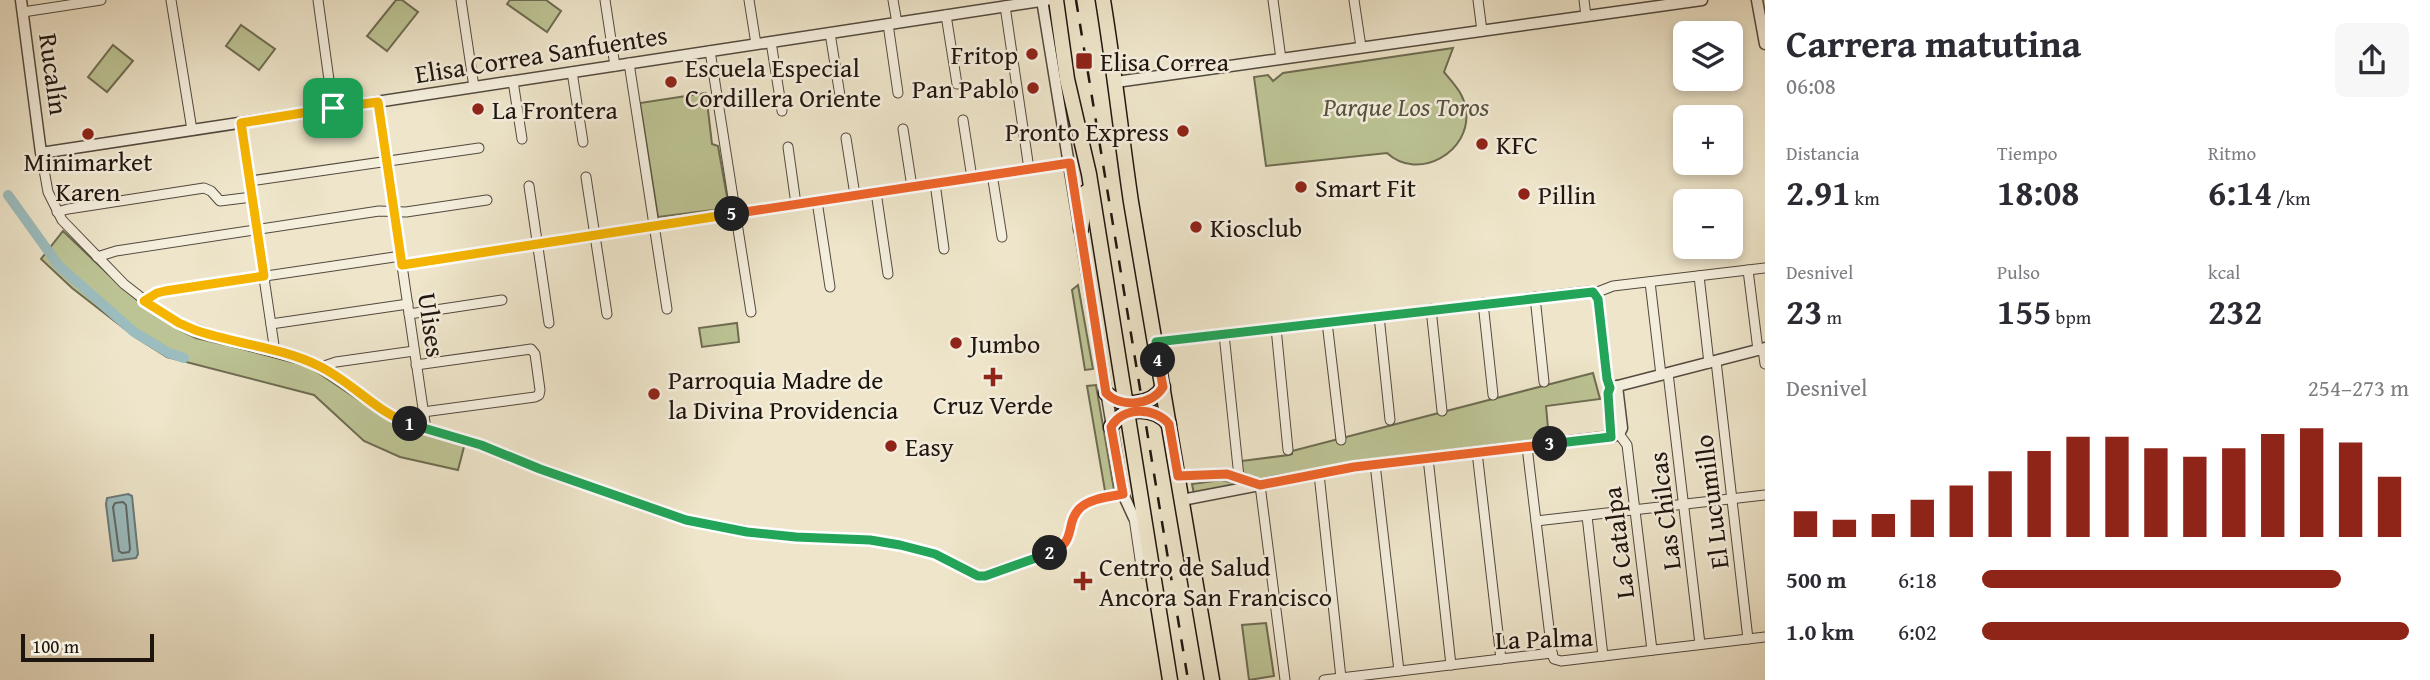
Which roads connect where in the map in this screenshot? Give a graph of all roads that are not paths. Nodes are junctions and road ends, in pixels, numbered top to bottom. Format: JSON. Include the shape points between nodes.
{"nodes":[{"id":1,"x":21,"y":0,"type":"edge"},
{"id":2,"x":101,"y":0,"type":"edge"},
{"id":3,"x":171,"y":0,"type":"edge"},
{"id":4,"x":318,"y":0,"type":"edge"},
{"id":5,"x":461,"y":0,"type":"edge"},
{"id":6,"x":605,"y":0,"type":"edge"},
{"id":7,"x":749,"y":0,"type":"edge"},
{"id":8,"x":893,"y":0,"type":"edge"},
{"id":9,"x":1044,"y":0,"type":"edge"},
{"id":10,"x":1056,"y":0,"type":"edge"},
{"id":11,"x":1103,"y":0,"type":"edge"},
{"id":12,"x":1273,"y":0,"type":"edge"},
{"id":13,"x":1354,"y":0,"type":"edge"},
{"id":14,"x":1478,"y":0,"type":"edge"},
{"id":15,"x":1584,"y":0,"type":"edge"},
{"id":16,"x":1702,"y":0,"type":"edge"},
{"id":17,"x":1757,"y":0,"type":"edge"},
{"id":18,"x":1005,"y":6,"type":"junction"},
{"id":19,"x":23,"y":12,"type":"junction"},
{"id":20,"x":946,"y":15,"type":"junction"},
{"id":21,"x":1586,"y":16,"type":"junction"},
{"id":22,"x":892,"y":23,"type":"junction"},
{"id":23,"x":1482,"y":30,"type":"junction"},
{"id":24,"x":830,"y":33,"type":"junction"},
{"id":25,"x":771,"y":42,"type":"junction"},
{"id":26,"x":756,"y":44,"type":"junction"},
{"id":27,"x":1765,"y":44,"type":"edge"},
{"id":28,"x":1361,"y":47,"type":"junction"},
{"id":29,"x":710,"y":51,"type":"junction"},
{"id":30,"x":1282,"y":59,"type":"junction"},
{"id":31,"x":629,"y":64,"type":"junction"},
{"id":32,"x":615,"y":66,"type":"junction"},
{"id":33,"x":572,"y":72,"type":"junction"},
{"id":34,"x":513,"y":81,"type":"junction"},
{"id":35,"x":1115,"y":82,"type":"junction"},
{"id":36,"x":957,"y":84,"type":"dead end"},
{"id":37,"x":474,"y":87,"type":"junction"},
{"id":38,"x":898,"y":93,"type":"dead end"},
{"id":39,"x":378,"y":102,"type":"junction"},
{"id":40,"x":841,"y":102,"type":"dead end"},
{"id":41,"x":333,"y":108,"type":"junction"},
{"id":42,"x":782,"y":111,"type":"dead end"},
{"id":43,"x":963,"y":120,"type":"dead end"},
{"id":44,"x":241,"y":123,"type":"junction"},
{"id":45,"x":903,"y":129,"type":"dead end"},
{"id":46,"x":192,"y":130,"type":"junction"},
{"id":47,"x":846,"y":138,"type":"dead end"},
{"id":48,"x":522,"y":139,"type":"dead end"},
{"id":49,"x":583,"y":142,"type":"dead end"},
{"id":50,"x":788,"y":147,"type":"dead end"},
{"id":51,"x":478,"y":148,"type":"dead end"},
{"id":52,"x":41,"y":153,"type":"junction"},
{"id":53,"x":387,"y":162,"type":"junction"},
{"id":54,"x":1070,"y":163,"type":"junction"},
{"id":55,"x":1029,"y":169,"type":"junction"},
{"id":56,"x":992,"y":174,"type":"junction"},
{"id":57,"x":1089,"y":174,"type":"junction"},
{"id":58,"x":586,"y":177,"type":"dead end"},
{"id":59,"x":972,"y":178,"type":"junction"},
{"id":60,"x":250,"y":181,"type":"junction"},
{"id":61,"x":935,"y":183,"type":"junction"},
{"id":62,"x":529,"y":186,"type":"dead end"},
{"id":63,"x":912,"y":187,"type":"junction"},
{"id":64,"x":876,"y":192,"type":"junction"},
{"id":65,"x":855,"y":195,"type":"junction"},
{"id":66,"x":252,"y":197,"type":"junction"},
{"id":67,"x":487,"y":200,"type":"dead end"},
{"id":68,"x":817,"y":201,"type":"junction"},
{"id":69,"x":796,"y":204,"type":"junction"},
{"id":70,"x":57,"y":212,"type":"junction"},
{"id":71,"x":394,"y":212,"type":"junction"},
{"id":72,"x":736,"y":214,"type":"junction"},
{"id":73,"x":654,"y":226,"type":"junction"},
{"id":74,"x":1081,"y":229,"type":"junction"},
{"id":75,"x":257,"y":230,"type":"junction"},
{"id":76,"x":595,"y":235,"type":"junction"},
{"id":77,"x":1002,"y":237,"type":"dead end"},
{"id":78,"x":537,"y":244,"type":"junction"},
{"id":79,"x":944,"y":249,"type":"dead end"},
{"id":80,"x":97,"y":257,"type":"junction"},
{"id":81,"x":401,"y":260,"type":"junction"},
{"id":82,"x":1765,"y":268,"type":"edge"},
{"id":83,"x":1748,"y":270,"type":"junction"},
{"id":84,"x":888,"y":274,"type":"dead end"},
{"id":85,"x":264,"y":276,"type":"junction"},
{"id":86,"x":1699,"y":276,"type":"junction"},
{"id":87,"x":1650,"y":282,"type":"junction"},
{"id":88,"x":830,"y":287,"type":"dead end"},
{"id":89,"x":1595,"y":293,"type":"junction"},
{"id":90,"x":1535,"y":297,"type":"junction"},
{"id":91,"x":502,"y":300,"type":"dead end"},
{"id":92,"x":144,"y":301,"type":"junction"},
{"id":93,"x":1483,"y":303,"type":"junction"},
{"id":94,"x":408,"y":309,"type":"junction"},
{"id":95,"x":667,"y":309,"type":"dead end"},
{"id":96,"x":1431,"y":310,"type":"junction"},
{"id":97,"x":751,"y":313,"type":"dead end"},
{"id":98,"x":607,"y":314,"type":"dead end"},
{"id":99,"x":1379,"y":316,"type":"junction"},
{"id":100,"x":1327,"y":322,"type":"junction"},
{"id":101,"x":549,"y":323,"type":"dead end"},
{"id":102,"x":271,"y":324,"type":"junction"},
{"id":103,"x":1276,"y":328,"type":"junction"},
{"id":104,"x":1224,"y":334,"type":"junction"},
{"id":105,"x":1156,"y":342,"type":"junction"},
{"id":106,"x":1762,"y":349,"type":"edge"},
{"id":107,"x":414,"y":351,"type":"junction"},
{"id":108,"x":275,"y":352,"type":"junction"},
{"id":109,"x":1713,"y":362,"type":"junction"},
{"id":110,"x":1765,"y":364,"type":"edge"},
{"id":111,"x":416,"y":365,"type":"junction"},
{"id":112,"x":321,"y":367,"type":"junction"},
{"id":113,"x":1665,"y":374,"type":"junction"},
{"id":114,"x":1544,"y":382,"type":"dead end"},
{"id":115,"x":1163,"y":387,"type":"junction"},
{"id":116,"x":1614,"y":387,"type":"junction"},
{"id":117,"x":1106,"y":393,"type":"junction"},
{"id":118,"x":1493,"y":395,"type":"dead end"},
{"id":119,"x":1126,"y":408,"type":"junction"},
{"id":120,"x":1442,"y":411,"type":"dead end"},
{"id":121,"x":423,"y":412,"type":"junction"},
{"id":122,"x":1390,"y":421,"type":"dead end"},
{"id":123,"x":1169,"y":424,"type":"junction"},
{"id":124,"x":1111,"y":427,"type":"junction"},
{"id":125,"x":426,"y":429,"type":"junction"},
{"id":126,"x":1615,"y":435,"type":"junction"},
{"id":127,"x":1341,"y":440,"type":"dead end"},
{"id":128,"x":1527,"y":447,"type":"junction"},
{"id":129,"x":1288,"y":450,"type":"dead end"},
{"id":130,"x":1477,"y":452,"type":"junction"},
{"id":131,"x":1428,"y":458,"type":"junction"},
{"id":132,"x":1375,"y":464,"type":"junction"},
{"id":133,"x":1319,"y":474,"type":"junction"},
{"id":134,"x":1178,"y":476,"type":"junction"},
{"id":135,"x":1239,"y":477,"type":"junction"},
{"id":136,"x":1260,"y":485,"type":"junction"},
{"id":137,"x":1123,"y":494,"type":"junction"},
{"id":138,"x":1765,"y":495,"type":"edge"},
{"id":139,"x":1732,"y":499,"type":"junction"},
{"id":140,"x":1182,"y":500,"type":"junction"},
{"id":141,"x":1684,"y":505,"type":"junction"},
{"id":142,"x":1635,"y":510,"type":"junction"},
{"id":143,"x":1587,"y":516,"type":"junction"},
{"id":144,"x":1134,"y":518,"type":"joint"},
{"id":145,"x":1536,"y":521,"type":"junction"},
{"id":146,"x":1144,"y":543,"type":"junction"},
{"id":147,"x":1142,"y":573,"type":"joint"},
{"id":148,"x":1157,"y":600,"type":"junction"},
{"id":149,"x":1765,"y":637,"type":"edge"},
{"id":150,"x":1748,"y":639,"type":"junction"},
{"id":151,"x":1700,"y":644,"type":"junction"},
{"id":152,"x":1652,"y":650,"type":"junction"},
{"id":153,"x":1552,"y":653,"type":"junction"},
{"id":154,"x":1500,"y":656,"type":"junction"},
{"id":155,"x":1603,"y":656,"type":"junction"},
{"id":156,"x":1451,"y":665,"type":"junction"},
{"id":157,"x":1399,"y":671,"type":"junction"},
{"id":158,"x":1341,"y":678,"type":"junction"},
{"id":159,"x":1170,"y":680,"type":"edge"},
{"id":160,"x":1212,"y":680,"type":"edge"},
{"id":161,"x":1285,"y":680,"type":"edge"},
{"id":162,"x":1324,"y":680,"type":"edge"}],
"edges":[{"from":1,"to":19,"type":"street","name":"Rucalín"},
{"from":2,"to":19,"type":"street"},
{"from":3,"to":46,"type":"street"},
{"from":4,"to":41,"type":"street"},
{"from":5,"to":37,"type":"street"},
{"from":6,"to":32,"type":"street"},
{"from":7,"to":26,"type":"street"},
{"from":8,"to":22,"type":"street"},
{"from":9,"to":18,"type":"street","name":"Elisa Correa Sanfuentes"},
{"from":9,"to":54,"type":"street"},
{"from":10,"to":57,"type":"main road"},
{"from":11,"to":35,"type":"main road"},
{"from":12,"to":30,"type":"street"},
{"from":13,"to":28,"type":"street"},
{"from":14,"to":23,"type":"street"},
{"from":15,"to":21,"type":"street"},
{"from":16,"to":21,"type":"street"},
{"from":17,"to":27,"type":"street"},
{"from":18,"to":20,"type":"street","name":"Elisa Correa Sanfuentes"},
{"from":18,"to":55,"type":"street"},
{"from":19,"to":52,"type":"street","name":"Rucalín"},
{"from":20,"to":22,"type":"street","name":"Elisa Correa Sanfuentes"},
{"from":20,"to":36,"type":"street"},
{"from":21,"to":23,"type":"street"},
{"from":22,"to":24,"type":"street","name":"Elisa Correa Sanfuentes"},
{"from":22,"to":38,"type":"street"},
{"from":23,"to":28,"type":"street"},
{"from":24,"to":25,"type":"street","name":"Elisa Correa Sanfuentes"},
{"from":24,"to":40,"type":"street"},
{"from":25,"to":26,"type":"street","name":"Elisa Correa Sanfuentes"},
{"from":25,"to":42,"type":"street"},
{"from":26,"to":29,"type":"street","name":"Elisa Correa Sanfuentes"},
{"from":28,"to":30,"type":"street"},
{"from":29,"to":31,"type":"street","name":"Elisa Correa Sanfuentes"},
{"from":29,"to":72,"type":"street"},
{"from":30,"to":35,"type":"street"},
{"from":31,"to":32,"type":"street","name":"Elisa Correa Sanfuentes"},
{"from":31,"to":73,"type":"street"},
{"from":32,"to":33,"type":"street","name":"Elisa Correa Sanfuentes"},
{"from":33,"to":34,"type":"street","name":"Elisa Correa Sanfuentes"},
{"from":33,"to":49,"type":"street"},
{"from":34,"to":37,"type":"street","name":"Elisa Correa Sanfuentes"},
{"from":34,"to":48,"type":"street"},
{"from":35,"to":105,"type":"main road"},
{"from":37,"to":39,"type":"street","name":"Elisa Correa Sanfuentes"},
{"from":39,"to":41,"type":"street","name":"Elisa Correa Sanfuentes"},
{"from":39,"to":53,"type":"street","name":"Ulises"},
{"from":41,"to":44,"type":"street","name":"Elisa Correa Sanfuentes"},
{"from":43,"to":59,"type":"street"},
{"from":44,"to":46,"type":"street","name":"Elisa Correa Sanfuentes"},
{"from":44,"to":60,"type":"street"},
{"from":45,"to":63,"type":"street"},
{"from":46,"to":52,"type":"street","name":"Elisa Correa Sanfuentes"},
{"from":47,"to":65,"type":"street"},
{"from":50,"to":69,"type":"street"},
{"from":51,"to":53,"type":"street"},
{"from":52,"to":70,"type":"street"},
{"from":53,"to":60,"type":"street"},
{"from":53,"to":71,"type":"street","name":"Ulises"},
{"from":54,"to":55,"type":"street"},
{"from":54,"to":74,"type":"street"},
{"from":55,"to":56,"type":"street"},
{"from":56,"to":59,"type":"street"},
{"from":56,"to":77,"type":"street"},
{"from":57,"to":74,"type":"main road"},
{"from":57,"to":119,"type":"main road"},
{"from":58,"to":76,"type":"street"},
{"from":59,"to":61,"type":"street"},
{"from":60,"to":66,"type":"street"},
{"from":61,"to":63,"type":"street"},
{"from":61,"to":79,"type":"street"},
{"from":62,"to":78,"type":"street"},
{"from":63,"to":64,"type":"street"},
{"from":64,"to":65,"type":"street"},
{"from":64,"to":84,"type":"street"},
{"from":65,"to":68,"type":"street"},
{"from":66,"to":70,"type":"street","via":[[220,201],[211,191],[201,189]]},
{"from":66,"to":75,"type":"street"},
{"from":67,"to":71,"type":"street"},
{"from":68,"to":69,"type":"street"},
{"from":68,"to":88,"type":"street"},
{"from":69,"to":72,"type":"street"},
{"from":70,"to":80,"type":"street"},
{"from":71,"to":75,"type":"street"},
{"from":71,"to":81,"type":"street","name":"Ulises"},
{"from":72,"to":73,"type":"street"},
{"from":72,"to":97,"type":"street"},
{"from":73,"to":76,"type":"street"},
{"from":73,"to":95,"type":"street"},
{"from":74,"to":117,"type":"street"},
{"from":75,"to":80,"type":"street"},
{"from":75,"to":85,"type":"street"},
{"from":76,"to":78,"type":"street"},
{"from":76,"to":98,"type":"street"},
{"from":78,"to":81,"type":"street"},
{"from":78,"to":101,"type":"street"},
{"from":80,"to":92,"type":"street"},
{"from":81,"to":85,"type":"street"},
{"from":81,"to":94,"type":"street","name":"Ulises"},
{"from":82,"to":83,"type":"street"},
{"from":83,"to":86,"type":"street"},
{"from":83,"to":106,"type":"street"},
{"from":85,"to":92,"type":"street","via":[[165,291]]},
{"from":85,"to":102,"type":"street"},
{"from":86,"to":87,"type":"street"},
{"from":86,"to":109,"type":"street","name":"El Lucumillo"},
{"from":87,"to":89,"type":"street"},
{"from":87,"to":113,"type":"street","name":"Las Chilcas"},
{"from":89,"to":90,"type":"street"},
{"from":89,"to":116,"type":"street","via":[[1607,379]]},
{"from":90,"to":93,"type":"street"},
{"from":90,"to":114,"type":"street"},
{"from":91,"to":94,"type":"street"},
{"from":92,"to":108,"type":"street","via":[[195,330]]},
{"from":93,"to":96,"type":"street"},
{"from":93,"to":118,"type":"street"},
{"from":94,"to":102,"type":"street"},
{"from":94,"to":107,"type":"street","name":"Ulises"},
{"from":96,"to":99,"type":"street"},
{"from":96,"to":120,"type":"street"},
{"from":99,"to":100,"type":"street"},
{"from":99,"to":122,"type":"street"},
{"from":100,"to":103,"type":"street"},
{"from":100,"to":127,"type":"street"},
{"from":102,"to":108,"type":"street"},
{"from":103,"to":104,"type":"street"},
{"from":103,"to":129,"type":"street"},
{"from":104,"to":105,"type":"street"},
{"from":104,"to":135,"type":"street"},
{"from":105,"to":115,"type":"main road"},
{"from":106,"to":109,"type":"street"},
{"from":106,"to":110,"type":"street"},
{"from":107,"to":111,"type":"street","name":"Ulises"},
{"from":107,"to":112,"type":"street"},
{"from":108,"to":112,"type":"street"},
{"from":109,"to":113,"type":"street"},
{"from":109,"to":139,"type":"street","name":"El Lucumillo"},
{"from":111,"to":121,"type":"street","name":"Ulises"},
{"from":111,"to":121,"type":"street","via":[[533,350],[540,390],[537,396]]},
{"from":112,"to":125,"type":"street","via":[[390,415]]},
{"from":113,"to":116,"type":"street"},
{"from":113,"to":141,"type":"street","name":"Las Chilcas"},
{"from":115,"to":119,"type":"main road","via":[[1152,399]]},
{"from":115,"to":123,"type":"main road"},
{"from":116,"to":126,"type":"street","via":[[1608,393]]},
{"from":117,"to":119,"type":"main road"},
{"from":117,"to":124,"type":"street"},
{"from":119,"to":123,"type":"main road","via":[[1151,411]]},
{"from":119,"to":124,"type":"main road"},
{"from":119,"to":146,"type":"main road"},
{"from":121,"to":125,"type":"street","name":"Ulises"},
{"from":123,"to":134,"type":"main road"},
{"from":124,"to":137,"type":"street"},
{"from":125,"to":137,"type":"street","via":[[686,520],[747,532],[900,545],[935,554],[978,576],[1061,548],[1083,506]]},
{"from":126,"to":128,"type":"street"},
{"from":126,"to":142,"type":"street","name":"La Catalpa","via":[[1626,445]]},
{"from":128,"to":130,"type":"street"},
{"from":128,"to":145,"type":"street"},
{"from":130,"to":131,"type":"street"},
{"from":130,"to":154,"type":"street"},
{"from":131,"to":132,"type":"street"},
{"from":131,"to":156,"type":"street"},
{"from":132,"to":133,"type":"street"},
{"from":132,"to":157,"type":"street"},
{"from":133,"to":136,"type":"street"},
{"from":133,"to":158,"type":"street"},
{"from":134,"to":135,"type":"street","via":[[1222,473]]},
{"from":134,"to":140,"type":"main road"},
{"from":135,"to":136,"type":"street"},
{"from":136,"to":140,"type":"street"},
{"from":136,"to":161,"type":"street"},
{"from":137,"to":144,"type":"street"},
{"from":138,"to":139,"type":"street"},
{"from":139,"to":141,"type":"street"},
{"from":139,"to":150,"type":"street","name":"El Lucumillo"},
{"from":140,"to":160,"type":"main road"},
{"from":141,"to":142,"type":"street"},
{"from":141,"to":151,"type":"street","name":"Las Chilcas"},
{"from":142,"to":143,"type":"street"},
{"from":142,"to":152,"type":"street","name":"La Catalpa"},
{"from":143,"to":145,"type":"street"},
{"from":143,"to":155,"type":"street"},
{"from":144,"to":146,"type":"main road"},
{"from":145,"to":153,"type":"street"},
{"from":146,"to":147,"type":"street"},
{"from":146,"to":148,"type":"main road"},
{"from":147,"to":148,"type":"main road"},
{"from":148,"to":159,"type":"main road"},
{"from":149,"to":150,"type":"street","name":"La Palma"},
{"from":150,"to":151,"type":"street","name":"La Palma"},
{"from":151,"to":152,"type":"street","name":"La Palma"},
{"from":152,"to":155,"type":"street","name":"La Palma"},
{"from":153,"to":154,"type":"street","name":"La Palma"},
{"from":153,"to":155,"type":"street","name":"La Palma","via":[[1558,661]]},
{"from":154,"to":156,"type":"street","name":"La Palma"},
{"from":156,"to":157,"type":"street","name":"La Palma"},
{"from":157,"to":158,"type":"street","name":"La Palma"},
{"from":158,"to":162,"type":"street","name":"La Palma"}]}
